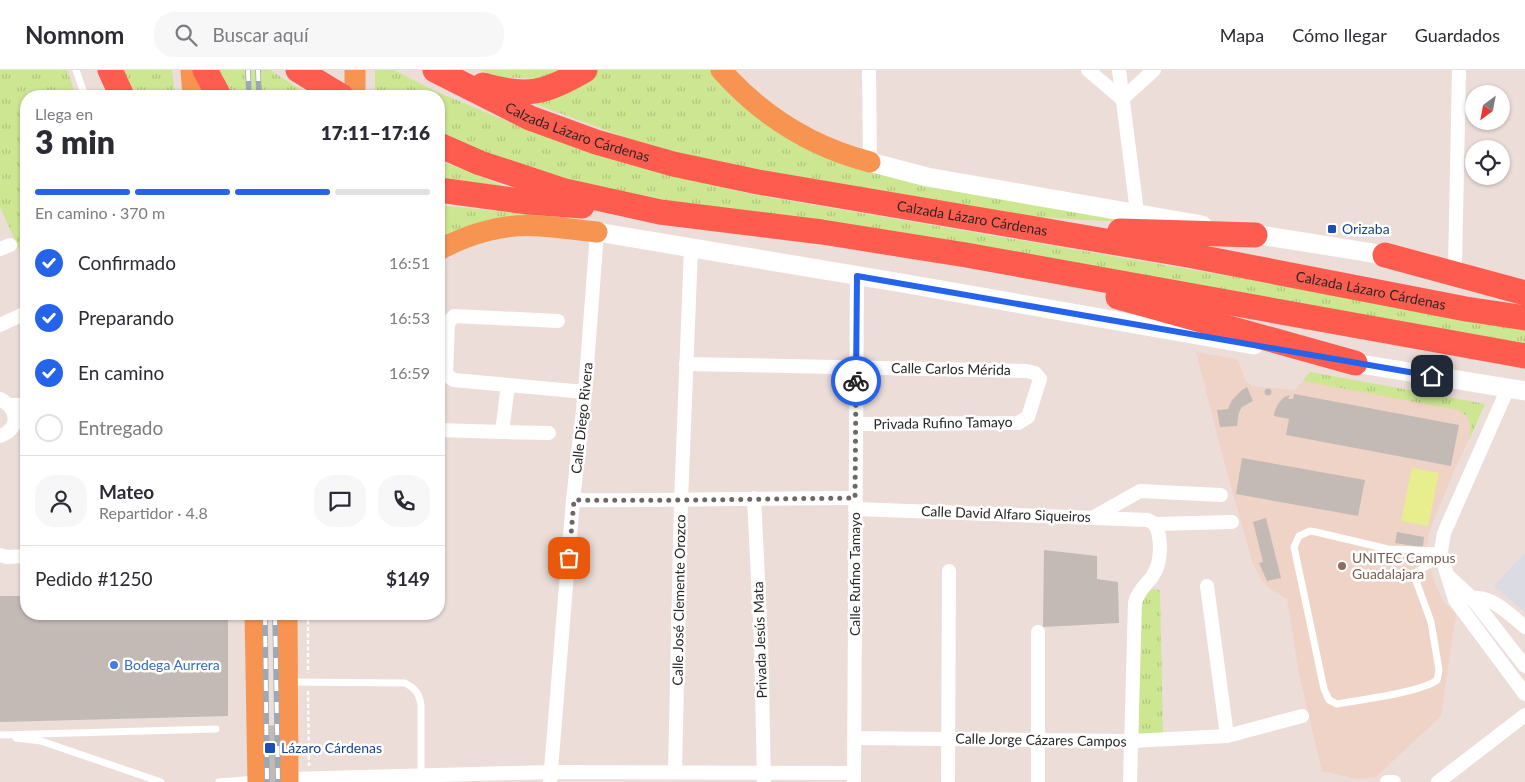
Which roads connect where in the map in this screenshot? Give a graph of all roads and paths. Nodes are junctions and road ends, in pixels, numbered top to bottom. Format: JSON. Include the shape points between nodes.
{"nodes":[{"id":1,"x":76,"y":70,"type":"edge"},
{"id":2,"x":100,"y":70,"type":"edge"},
{"id":3,"x":110,"y":70,"type":"edge"},
{"id":4,"x":191,"y":70,"type":"edge"},
{"id":5,"x":205,"y":70,"type":"edge"},
{"id":6,"x":355,"y":70,"type":"edge"},
{"id":7,"x":585,"y":70,"type":"edge"},
{"id":8,"x":721,"y":70,"type":"edge"},
{"id":9,"x":869,"y":70,"type":"edge"},
{"id":10,"x":1088,"y":70,"type":"edge"},
{"id":11,"x":1119,"y":70,"type":"edge"},
{"id":12,"x":1154,"y":70,"type":"edge"},
{"id":13,"x":1459,"y":70,"type":"edge"},
{"id":14,"x":437,"y":71,"type":"edge"},
{"id":15,"x":303,"y":73,"type":"edge"},
{"id":16,"x":83,"y":90,"type":"edge"},
{"id":17,"x":105,"y":90,"type":"edge"},
{"id":18,"x":119,"y":90,"type":"edge"},
{"id":19,"x":193,"y":90,"type":"edge"},
{"id":20,"x":216,"y":90,"type":"edge"},
{"id":21,"x":330,"y":90,"type":"edge"},
{"id":22,"x":355,"y":90,"type":"edge"},
{"id":23,"x":1122,"y":99,"type":"junction"},
{"id":24,"x":445,"y":148,"type":"edge"},
{"id":25,"x":870,"y":162,"type":"junction"},
{"id":26,"x":445,"y":191,"type":"edge"},
{"id":27,"x":660,"y":212,"type":"junction"},
{"id":28,"x":1137,"y":212,"type":"junction"},
{"id":29,"x":1026,"y":228,"type":"junction"},
{"id":30,"x":597,"y":232,"type":"junction"},
{"id":31,"x":1255,"y":235,"type":"junction"},
{"id":32,"x":445,"y":247,"type":"edge"},
{"id":33,"x":691,"y":248,"type":"junction"},
{"id":34,"x":1385,"y":254,"type":"junction"},
{"id":35,"x":966,"y":255,"type":"junction"},
{"id":36,"x":1455,"y":267,"type":"junction"},
{"id":37,"x":857,"y":276,"type":"junction"},
{"id":38,"x":1525,"y":280,"type":"edge"},
{"id":39,"x":1525,"y":293,"type":"edge"},
{"id":40,"x":20,"y":316,"type":"edge"},
{"id":41,"x":1525,"y":318,"type":"edge"},
{"id":42,"x":558,"y":321,"type":"dead end"},
{"id":43,"x":0,"y":325,"type":"edge"},
{"id":44,"x":1525,"y":356,"type":"edge"},
{"id":45,"x":1355,"y":363,"type":"junction"},
{"id":46,"x":686,"y":364,"type":"junction"},
{"id":47,"x":856,"y":367,"type":"junction"},
{"id":48,"x":508,"y":385,"type":"junction"},
{"id":49,"x":1517,"y":390,"type":"edge"},
{"id":50,"x":585,"y":392,"type":"junction"},
{"id":51,"x":5,"y":402,"type":"edge"},
{"id":52,"x":20,"y":404,"type":"edge"},
{"id":53,"x":1028,"y":417,"type":"joint"},
{"id":54,"x":20,"y":424,"type":"edge"},
{"id":55,"x":856,"y":424,"type":"junction"},
{"id":56,"x":445,"y":430,"type":"edge"},
{"id":57,"x":502,"y":432,"type":"junction"},
{"id":58,"x":549,"y":433,"type":"dead end"},
{"id":59,"x":0,"y":436,"type":"edge"},
{"id":60,"x":1222,"y":495,"type":"dead end"},
{"id":61,"x":754,"y":498,"type":"junction"},
{"id":62,"x":574,"y":500,"type":"junction"},
{"id":63,"x":681,"y":501,"type":"junction"},
{"id":64,"x":855,"y":504,"type":"junction"},
{"id":65,"x":1094,"y":517,"type":"junction"},
{"id":66,"x":1232,"y":522,"type":"dead end"},
{"id":67,"x":1155,"y":524,"type":"junction"},
{"id":68,"x":0,"y":555,"type":"edge"},
{"id":69,"x":1441,"y":555,"type":"junction"},
{"id":70,"x":20,"y":556,"type":"edge"},
{"id":71,"x":949,"y":571,"type":"dead end"},
{"id":72,"x":1447,"y":575,"type":"junction"},
{"id":73,"x":1206,"y":586,"type":"dead end"},
{"id":74,"x":1471,"y":597,"type":"junction"},
{"id":75,"x":1455,"y":600,"type":"junction"},
{"id":76,"x":255,"y":620,"type":"edge"},
{"id":77,"x":288,"y":620,"type":"edge"},
{"id":78,"x":307,"y":620,"type":"edge"},
{"id":79,"x":1525,"y":627,"type":"edge"},
{"id":80,"x":1038,"y":632,"type":"dead end"},
{"id":81,"x":1525,"y":666,"type":"edge"},
{"id":82,"x":298,"y":682,"type":"junction"},
{"id":83,"x":1525,"y":694,"type":"edge"},
{"id":84,"x":1525,"y":714,"type":"edge"},
{"id":85,"x":1302,"y":716,"type":"dead end"},
{"id":86,"x":216,"y":729,"type":"dead end"},
{"id":87,"x":0,"y":736,"type":"edge"},
{"id":88,"x":1227,"y":736,"type":"junction"},
{"id":89,"x":854,"y":738,"type":"junction"},
{"id":90,"x":948,"y":739,"type":"junction"},
{"id":91,"x":1038,"y":740,"type":"junction"},
{"id":92,"x":1131,"y":741,"type":"junction"},
{"id":93,"x":675,"y":772,"type":"junction"},
{"id":94,"x":421,"y":775,"type":"junction"},
{"id":95,"x":551,"y":777,"type":"edge"},
{"id":96,"x":713,"y":777,"type":"edge"},
{"id":97,"x":765,"y":777,"type":"edge"},
{"id":98,"x":854,"y":777,"type":"edge"},
{"id":99,"x":137,"y":779,"type":"edge"},
{"id":100,"x":258,"y":780,"type":"edge"},
{"id":101,"x":295,"y":780,"type":"edge"},
{"id":102,"x":161,"y":782,"type":"edge"},
{"id":103,"x":219,"y":782,"type":"edge"},
{"id":104,"x":725,"y":782,"type":"edge"},
{"id":105,"x":948,"y":782,"type":"edge"},
{"id":106,"x":1038,"y":782,"type":"edge"},
{"id":107,"x":1130,"y":782,"type":"edge"},
{"id":108,"x":1387,"y":782,"type":"edge"},
{"id":109,"x":1394,"y":782,"type":"edge"},
{"id":110,"x":1438,"y":782,"type":"edge"}],
"edges":[{"from":1,"to":16,"type":"lane"},
{"from":2,"to":17,"type":"highway"},
{"from":3,"to":18,"type":"highway"},
{"from":4,"to":19,"type":"main road"},
{"from":5,"to":20,"type":"highway"},
{"from":6,"to":22,"type":"main road"},
{"from":7,"to":14,"type":"highway","via":[[564,83],[522,92],[494,88]]},
{"from":8,"to":25,"type":"main road","via":[[769,116],[842,154]]},
{"from":9,"to":25,"type":"street"},
{"from":10,"to":23,"type":"street"},
{"from":11,"to":23,"type":"street"},
{"from":12,"to":23,"type":"street"},
{"from":13,"to":36,"type":"street"},
{"from":14,"to":29,"type":"highway","name":"Calzada Lázaro Cárdenas","via":[[530,118],[596,142],[673,164],[758,182]]},
{"from":15,"to":21,"type":"highway"},
{"from":23,"to":28,"type":"street"},
{"from":24,"to":27,"type":"highway","via":[[480,163],[565,190]]},
{"from":25,"to":28,"type":"main road","via":[[927,177]]},
{"from":26,"to":27,"type":"highway","via":[[528,202]]},
{"from":27,"to":35,"type":"highway","via":[[822,232]]},
{"from":28,"to":31,"type":"main road"},
{"from":29,"to":31,"type":"highway"},
{"from":29,"to":41,"type":"highway","name":"Calzada Lázaro Cárdenas"},
{"from":30,"to":32,"type":"main road","via":[[538,225],[505,227],[466,237]]},
{"from":30,"to":33,"type":"main road"},
{"from":30,"to":50,"type":"street","name":"Calle Diego Rivera"},
{"from":31,"to":34,"type":"main road"},
{"from":33,"to":37,"type":"main road"},
{"from":33,"to":46,"type":"street","name":"Calle José Clemente Orozco"},
{"from":34,"to":36,"type":"main road"},
{"from":34,"to":39,"type":"highway"},
{"from":35,"to":44,"type":"highway"},
{"from":35,"to":45,"type":"highway"},
{"from":36,"to":38,"type":"main road"},
{"from":37,"to":45,"type":"main road"},
{"from":37,"to":47,"type":"street","name":"Calle Rufino Tamayo"},
{"from":40,"to":43,"type":"street"},
{"from":42,"to":48,"type":"street","via":[[454,316],[449,321],[445,372],[448,377]]},
{"from":45,"to":49,"type":"main road"},
{"from":46,"to":47,"type":"street","name":"Calle Carlos Mérida"},
{"from":46,"to":63,"type":"street","name":"Calle José Clemente Orozco"},
{"from":47,"to":53,"type":"street","name":"Calle Carlos Mérida","via":[[1035,373],[1040,381]]},
{"from":47,"to":55,"type":"street","name":"Calle Rufino Tamayo"},
{"from":48,"to":50,"type":"street"},
{"from":48,"to":57,"type":"street"},
{"from":49,"to":69,"type":"street","via":[[1444,533]]},
{"from":50,"to":62,"type":"street","name":"Calle Diego Rivera"},
{"from":51,"to":52,"type":"street"},
{"from":51,"to":54,"type":"street"},
{"from":53,"to":55,"type":"street","name":"Privada Rufino Tamayo","via":[[1018,423]]},
{"from":54,"to":59,"type":"street"},
{"from":55,"to":64,"type":"street","name":"Calle Rufino Tamayo"},
{"from":56,"to":57,"type":"street"},
{"from":57,"to":58,"type":"street"},
{"from":60,"to":65,"type":"street","via":[[1140,491]]},
{"from":61,"to":63,"type":"street","name":"Calle David Alfaro Siqueiros"},
{"from":61,"to":64,"type":"street","name":"Calle David Alfaro Siqueiros"},
{"from":61,"to":97,"type":"street","name":"Privada Jesús Mata"},
{"from":62,"to":63,"type":"street","name":"Calle David Alfaro Siqueiros"},
{"from":62,"to":95,"type":"street","name":"Calle Diego Rivera"},
{"from":63,"to":93,"type":"street","name":"Calle José Clemente Orozco"},
{"from":64,"to":65,"type":"street","name":"Calle David Alfaro Siqueiros"},
{"from":64,"to":89,"type":"street","name":"Calle Rufino Tamayo"},
{"from":65,"to":67,"type":"street","name":"Calle David Alfaro Siqueiros","via":[[1148,520]]},
{"from":66,"to":67,"type":"street","name":"Calle David Alfaro Siqueiros"},
{"from":67,"to":92,"type":"street","via":[[1159,533],[1158,564],[1135,602]]},
{"from":68,"to":70,"type":"street"},
{"from":69,"to":69,"type":"lane","via":[[1388,549],[1316,532],[1299,536],[1294,547],[1329,700],[1337,704],[1416,689],[1437,680],[1439,670],[1431,622],[1415,578],[1418,571]]},
{"from":69,"to":72,"type":"street"},
{"from":71,"to":90,"type":"street"},
{"from":72,"to":74,"type":"street"},
{"from":72,"to":75,"type":"street"},
{"from":73,"to":88,"type":"street"},
{"from":74,"to":75,"type":"street"},
{"from":74,"to":79,"type":"street","via":[[1488,599]]},
{"from":74,"to":81,"type":"street"},
{"from":75,"to":83,"type":"street"},
{"from":76,"to":100,"type":"main road"},
{"from":77,"to":82,"type":"main road"},
{"from":78,"to":82,"type":"path"},
{"from":80,"to":91,"type":"street"},
{"from":82,"to":94,"type":"lane","via":[[405,683],[416,689],[421,705]]},
{"from":82,"to":101,"type":"main road"},
{"from":82,"to":101,"type":"path"},
{"from":84,"to":110,"type":"street"},
{"from":85,"to":88,"type":"street","name":"Calle Jorge Cázares Campos"},
{"from":86,"to":87,"type":"lane"},
{"from":87,"to":99,"type":"lane","via":[[40,741],[110,764]]},
{"from":88,"to":92,"type":"street","name":"Calle Jorge Cázares Campos"},
{"from":89,"to":90,"type":"street","name":"Calle Jorge Cázares Campos"},
{"from":89,"to":98,"type":"street","name":"Calle Rufino Tamayo"},
{"from":90,"to":91,"type":"street","name":"Calle Jorge Cázares Campos"},
{"from":90,"to":105,"type":"street"},
{"from":91,"to":92,"type":"street","name":"Calle Jorge Cázares Campos"},
{"from":91,"to":106,"type":"street"},
{"from":92,"to":107,"type":"street"},
{"from":93,"to":95,"type":"street"},
{"from":93,"to":96,"type":"street"},
{"from":94,"to":95,"type":"street"},
{"from":94,"to":101,"type":"street"},
{"from":96,"to":97,"type":"street"},
{"from":96,"to":104,"type":"street"},
{"from":97,"to":98,"type":"street"},
{"from":99,"to":102,"type":"lane"},
{"from":100,"to":103,"type":"lane"},
{"from":108,"to":109,"type":"street"}]}
